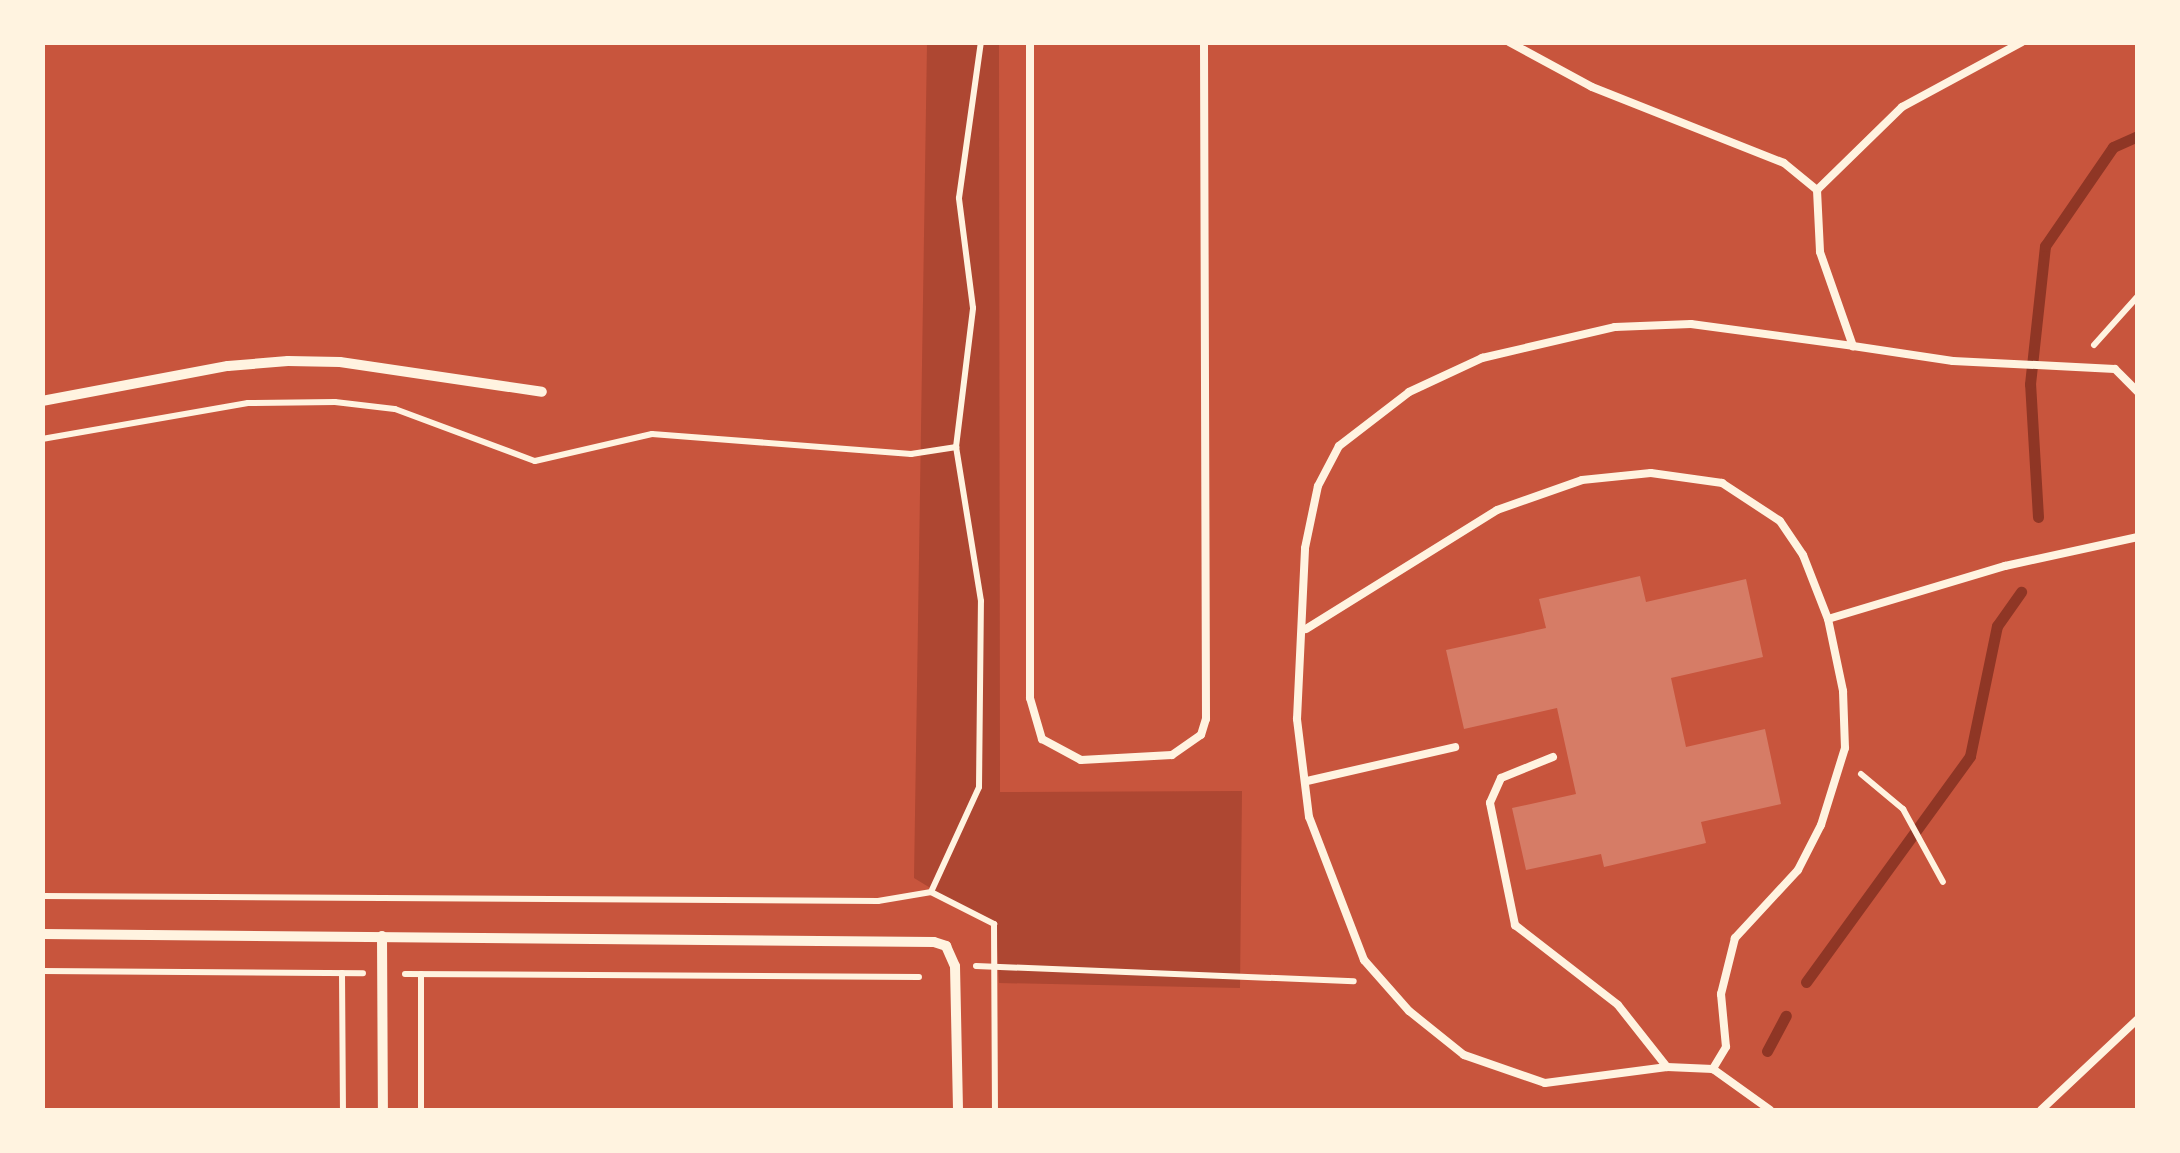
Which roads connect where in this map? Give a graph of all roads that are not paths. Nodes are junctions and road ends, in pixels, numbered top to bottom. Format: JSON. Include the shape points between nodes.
{"nodes":[{"id":1,"x":1030,"y":42,"type":"edge"},
{"id":2,"x":1204,"y":42,"type":"edge"},
{"id":3,"x":1510,"y":42,"type":"edge"},
{"id":4,"x":2022,"y":42,"type":"edge"},
{"id":5,"x":1817,"y":190,"type":"junction"},
{"id":6,"x":1853,"y":346,"type":"junction"},
{"id":7,"x":542,"y":392,"type":"dead end"},
{"id":8,"x":2138,"y":392,"type":"edge"},
{"id":9,"x":42,"y":401,"type":"edge"},
{"id":10,"x":2138,"y":537,"type":"edge"},
{"id":11,"x":1828,"y":620,"type":"junction"},
{"id":12,"x":1306,"y":630,"type":"junction"},
{"id":13,"x":1455,"y":748,"type":"dead end"},
{"id":14,"x":1554,"y":756,"type":"dead end"},
{"id":15,"x":1307,"y":781,"type":"junction"},
{"id":16,"x":42,"y":934,"type":"edge"},
{"id":17,"x":382,"y":936,"type":"junction"},
{"id":18,"x":2138,"y":1020,"type":"edge"},
{"id":19,"x":1667,"y":1067,"type":"junction"},
{"id":20,"x":1713,"y":1069,"type":"junction"},
{"id":21,"x":383,"y":1110,"type":"edge"},
{"id":22,"x":958,"y":1110,"type":"edge"},
{"id":23,"x":1770,"y":1110,"type":"edge"},
{"id":24,"x":2041,"y":1110,"type":"edge"}],
"edges":[{"from":1,"to":2,"type":"lane","via":[[1030,698],[1042,739],[1081,760],[1172,755],[1200,735],[1206,719]]},
{"from":3,"to":5,"type":"lane","via":[[1592,87],[1784,163]]},
{"from":4,"to":5,"type":"lane","via":[[1902,107]]},
{"from":5,"to":6,"type":"lane","via":[[1820,252]]},
{"from":6,"to":8,"type":"lane","via":[[2116,369]]},
{"from":6,"to":12,"type":"lane","via":[[1691,324],[1615,327],[1528,344],[1408,392],[1339,446],[1318,486],[1305,548]]},
{"from":7,"to":9,"type":"street","via":[[340,362],[288,362],[228,366]]},
{"from":10,"to":11,"type":"lane","via":[[2005,566]]},
{"from":11,"to":12,"type":"lane","via":[[1803,555],[1780,521],[1722,483],[1652,473],[1582,480],[1498,510]]},
{"from":11,"to":20,"type":"lane","via":[[1843,691],[1842,762],[1798,870],[1735,938],[1720,994],[1726,1046]]},
{"from":12,"to":15,"type":"lane","via":[[1297,719]]},
{"from":13,"to":15,"type":"lane"},
{"from":14,"to":19,"type":"lane","via":[[1500,778],[1490,803],[1515,925],[1618,1006]]},
{"from":15,"to":19,"type":"lane","via":[[1309,817],[1364,960],[1464,1055],[1545,1083]]},
{"from":16,"to":17,"type":"street"},
{"from":17,"to":21,"type":"street"},
{"from":17,"to":22,"type":"street","via":[[916,939],[946,946],[955,966]]},
{"from":18,"to":24,"type":"lane"},
{"from":19,"to":20,"type":"lane"},
{"from":20,"to":23,"type":"lane"}]}
